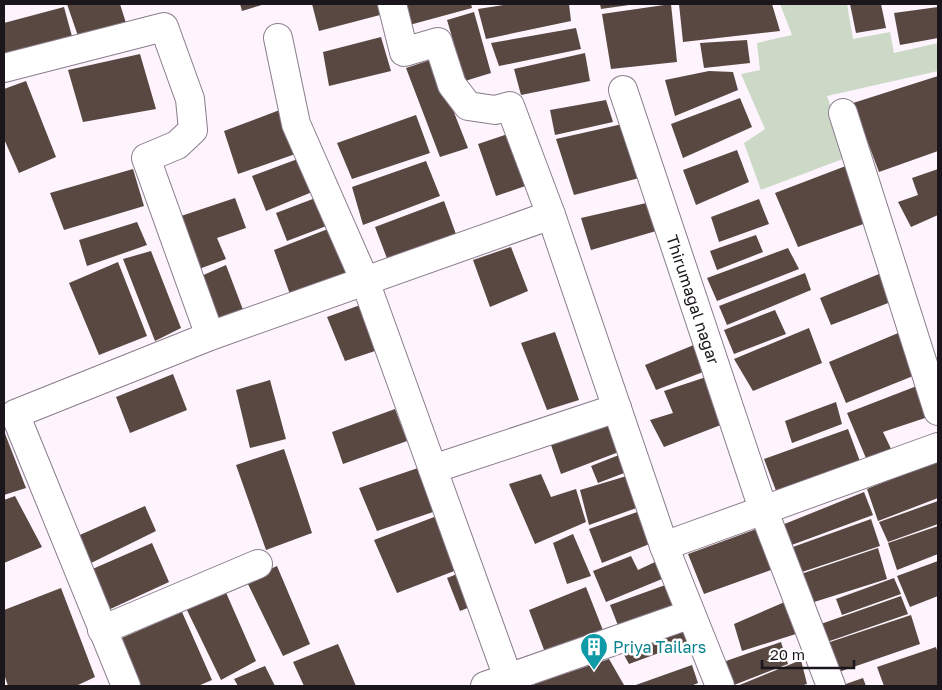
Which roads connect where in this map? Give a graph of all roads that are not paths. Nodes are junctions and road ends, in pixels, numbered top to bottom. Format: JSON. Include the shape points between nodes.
{"nodes":[{"id":1,"x":392,"y":4,"type":"edge"},
{"id":2,"x":278,"y":38,"type":"dead end"},
{"id":3,"x":4,"y":68,"type":"edge"},
{"id":4,"x":623,"y":90,"type":"dead end"},
{"id":5,"x":843,"y":113,"type":"dead end"},
{"id":6,"x":551,"y":215,"type":"junction"},
{"id":7,"x":365,"y":281,"type":"junction"},
{"id":8,"x":210,"y":336,"type":"junction"},
{"id":9,"x":616,"y":408,"type":"junction"},
{"id":10,"x":938,"y":411,"type":"edge"},
{"id":11,"x":938,"y":447,"type":"edge"},
{"id":12,"x":433,"y":469,"type":"junction"},
{"id":13,"x":763,"y":509,"type":"junction"},
{"id":14,"x":664,"y":546,"type":"junction"},
{"id":15,"x":258,"y":564,"type":"dead end"},
{"id":16,"x":691,"y":614,"type":"junction"},
{"id":17,"x":102,"y":630,"type":"junction"},
{"id":18,"x":502,"y":684,"type":"edge"},
{"id":19,"x":126,"y":686,"type":"edge"},
{"id":20,"x":720,"y":686,"type":"edge"},
{"id":21,"x":831,"y":686,"type":"edge"}],
"edges":[{"from":1,"to":6,"type":"street","via":[[404,52],[438,42],[452,86],[468,106],[495,110],[510,106]]},
{"from":2,"to":7,"type":"street","via":[[296,124]]},
{"from":3,"to":8,"type":"street","via":[[164,27],[190,99],[193,130],[177,145],[146,158]]},
{"from":4,"to":13,"type":"street","name":"Thirumagal nagar"},
{"from":5,"to":10,"type":"street"},
{"from":6,"to":7,"type":"street"},
{"from":6,"to":9,"type":"street"},
{"from":7,"to":8,"type":"street"},
{"from":7,"to":12,"type":"street"},
{"from":8,"to":17,"type":"street","via":[[15,414]]},
{"from":9,"to":12,"type":"street"},
{"from":9,"to":14,"type":"street"},
{"from":11,"to":13,"type":"street"},
{"from":12,"to":18,"type":"street"},
{"from":13,"to":14,"type":"street"},
{"from":13,"to":21,"type":"street","name":"Thirumagal nagar"},
{"from":14,"to":16,"type":"street"},
{"from":15,"to":17,"type":"street"},
{"from":16,"to":18,"type":"street"},
{"from":16,"to":20,"type":"street"},
{"from":17,"to":19,"type":"street"}]}
